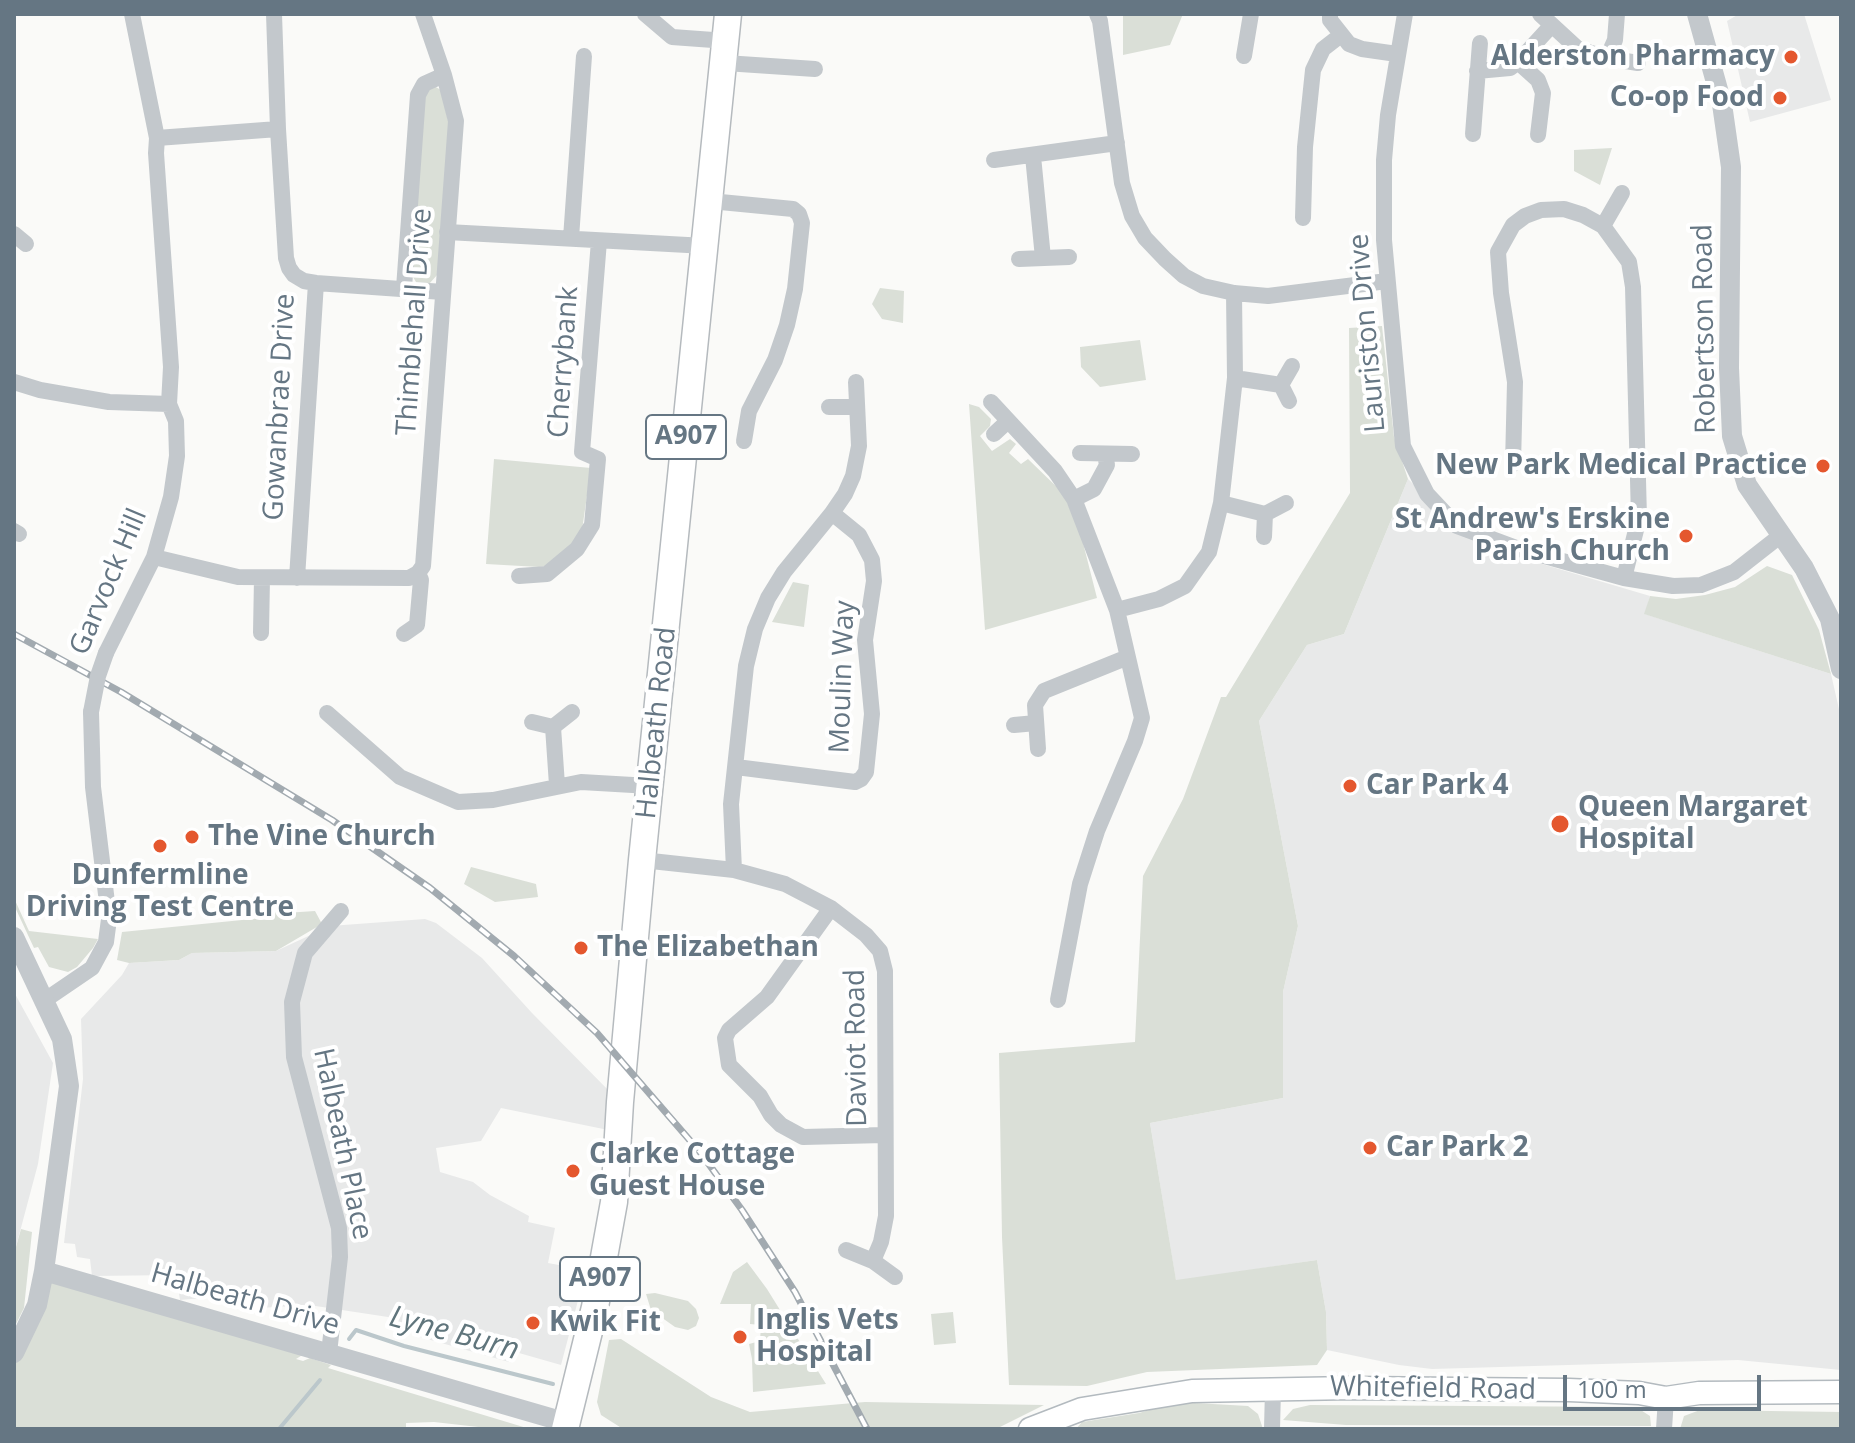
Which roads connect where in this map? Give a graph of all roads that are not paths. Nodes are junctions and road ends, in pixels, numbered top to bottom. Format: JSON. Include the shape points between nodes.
{"nodes":[{"id":1,"x":132,"y":14,"type":"edge"},
{"id":2,"x":274,"y":14,"type":"edge"},
{"id":3,"x":423,"y":14,"type":"edge"},
{"id":4,"x":645,"y":14,"type":"edge"},
{"id":5,"x":728,"y":14,"type":"edge"},
{"id":6,"x":1097,"y":14,"type":"edge"},
{"id":7,"x":1251,"y":14,"type":"edge"},
{"id":8,"x":1330,"y":14,"type":"edge"},
{"id":9,"x":1405,"y":14,"type":"edge"},
{"id":10,"x":1617,"y":14,"type":"edge"},
{"id":11,"x":1702,"y":16,"type":"edge"},
{"id":12,"x":1545,"y":20,"type":"edge"},
{"id":13,"x":1341,"y":35,"type":"junction"},
{"id":14,"x":1480,"y":43,"type":"dead end"},
{"id":15,"x":726,"y":52,"type":"junction"},
{"id":16,"x":1397,"y":54,"type":"junction"},
{"id":17,"x":584,"y":56,"type":"dead end"},
{"id":18,"x":1244,"y":56,"type":"dead end"},
{"id":19,"x":1607,"y":58,"type":"junction"},
{"id":20,"x":1518,"y":62,"type":"junction"},
{"id":21,"x":1638,"y":63,"type":"dead end"},
{"id":22,"x":815,"y":69,"type":"dead end"},
{"id":23,"x":1477,"y":71,"type":"junction"},
{"id":24,"x":444,"y":75,"type":"junction"},
{"id":25,"x":278,"y":129,"type":"junction"},
{"id":26,"x":1473,"y":134,"type":"dead end"},
{"id":27,"x":1538,"y":135,"type":"dead end"},
{"id":28,"x":157,"y":138,"type":"junction"},
{"id":29,"x":1117,"y":143,"type":"junction"},
{"id":30,"x":1033,"y":156,"type":"junction"},
{"id":31,"x":994,"y":160,"type":"dead end"},
{"id":32,"x":1622,"y":193,"type":"dead end"},
{"id":33,"x":710,"y":201,"type":"junction"},
{"id":34,"x":1303,"y":218,"type":"dead end"},
{"id":35,"x":1603,"y":226,"type":"junction"},
{"id":36,"x":447,"y":232,"type":"junction"},
{"id":37,"x":571,"y":238,"type":"junction"},
{"id":38,"x":599,"y":241,"type":"junction"},
{"id":39,"x":706,"y":246,"type":"junction"},
{"id":40,"x":1069,"y":257,"type":"dead end"},
{"id":41,"x":1043,"y":258,"type":"junction"},
{"id":42,"x":1019,"y":259,"type":"dead end"},
{"id":43,"x":1387,"y":281,"type":"junction"},
{"id":44,"x":316,"y":283,"type":"junction"},
{"id":45,"x":404,"y":288,"type":"junction"},
{"id":46,"x":443,"y":292,"type":"junction"},
{"id":47,"x":1234,"y":293,"type":"junction"},
{"id":48,"x":1292,"y":366,"type":"dead end"},
{"id":49,"x":1235,"y":378,"type":"junction"},
{"id":50,"x":14,"y":382,"type":"edge"},
{"id":51,"x":856,"y":382,"type":"dead end"},
{"id":52,"x":1281,"y":385,"type":"junction"},
{"id":53,"x":1289,"y":401,"type":"dead end"},
{"id":54,"x":991,"y":402,"type":"dead end"},
{"id":55,"x":169,"y":404,"type":"junction"},
{"id":56,"x":829,"y":407,"type":"dead end"},
{"id":57,"x":857,"y":407,"type":"junction"},
{"id":58,"x":1008,"y":421,"type":"junction"},
{"id":59,"x":994,"y":434,"type":"dead end"},
{"id":60,"x":744,"y":441,"type":"dead end"},
{"id":61,"x":1080,"y":453,"type":"dead end"},
{"id":62,"x":1105,"y":454,"type":"junction"},
{"id":63,"x":1132,"y":454,"type":"dead end"},
{"id":64,"x":1513,"y":464,"type":"dead end"},
{"id":65,"x":1074,"y":499,"type":"junction"},
{"id":66,"x":1221,"y":503,"type":"junction"},
{"id":67,"x":1286,"y":503,"type":"dead end"},
{"id":68,"x":832,"y":513,"type":"junction"},
{"id":69,"x":1265,"y":514,"type":"junction"},
{"id":70,"x":1780,"y":536,"type":"junction"},
{"id":71,"x":1264,"y":537,"type":"dead end"},
{"id":72,"x":154,"y":557,"type":"junction"},
{"id":73,"x":418,"y":573,"type":"junction"},
{"id":74,"x":519,"y":576,"type":"dead end"},
{"id":75,"x":262,"y":578,"type":"junction"},
{"id":76,"x":297,"y":578,"type":"junction"},
{"id":77,"x":1624,"y":578,"type":"junction"},
{"id":78,"x":1117,"y":610,"type":"junction"},
{"id":79,"x":416,"y":632,"type":"dead end"},
{"id":80,"x":261,"y":633,"type":"dead end"},
{"id":81,"x":1128,"y":657,"type":"junction"},
{"id":82,"x":1841,"y":669,"type":"edge"},
{"id":83,"x":572,"y":712,"type":"dead end"},
{"id":84,"x":327,"y":713,"type":"dead end"},
{"id":85,"x":532,"y":722,"type":"dead end"},
{"id":86,"x":1036,"y":723,"type":"junction"},
{"id":87,"x":1014,"y":725,"type":"dead end"},
{"id":88,"x":553,"y":727,"type":"junction"},
{"id":89,"x":1038,"y":749,"type":"dead end"},
{"id":90,"x":736,"y":767,"type":"junction"},
{"id":91,"x":557,"y":785,"type":"junction"},
{"id":92,"x":650,"y":786,"type":"junction"},
{"id":93,"x":642,"y":860,"type":"junction"},
{"id":94,"x":734,"y":870,"type":"junction"},
{"id":95,"x":831,"y":908,"type":"junction"},
{"id":96,"x":341,"y":911,"type":"dead end"},
{"id":97,"x":14,"y":937,"type":"edge"},
{"id":98,"x":45,"y":1000,"type":"junction"},
{"id":99,"x":1058,"y":1000,"type":"dead end"},
{"id":100,"x":884,"y":1135,"type":"junction"},
{"id":101,"x":846,"y":1250,"type":"dead end"},
{"id":102,"x":873,"y":1261,"type":"junction"},
{"id":103,"x":44,"y":1271,"type":"junction"},
{"id":104,"x":895,"y":1277,"type":"dead end"},
{"id":105,"x":14,"y":1353,"type":"edge"},
{"id":106,"x":329,"y":1353,"type":"junction"},
{"id":107,"x":1273,"y":1389,"type":"junction"},
{"id":108,"x":1841,"y":1392,"type":"edge"},
{"id":109,"x":1666,"y":1398,"type":"junction"},
{"id":110,"x":571,"y":1427,"type":"edge"},
{"id":111,"x":1030,"y":1429,"type":"edge"},
{"id":112,"x":1272,"y":1429,"type":"edge"},
{"id":113,"x":1664,"y":1429,"type":"edge"}],
"edges":[{"from":1,"to":28,"type":"street","name":"Garvock Hill"},
{"from":2,"to":25,"type":"street","name":"Gowanbrae Drive"},
{"from":3,"to":24,"type":"street","name":"Thimblehall Drive"},
{"from":4,"to":15,"type":"street","via":[[672,37]]},
{"from":5,"to":15,"type":"main road","name":"Halbeath Road","number":"A907"},
{"from":6,"to":29,"type":"street"},
{"from":7,"to":18,"type":"street"},
{"from":8,"to":13,"type":"street"},
{"from":9,"to":16,"type":"street","name":"Lauriston Drive"},
{"from":10,"to":19,"type":"street"},
{"from":11,"to":70,"type":"street","name":"Robertson Road","via":[[1731,167],[1732,436],[1747,485]]},
{"from":12,"to":19,"type":"street","via":[[1578,49]]},
{"from":12,"to":20,"type":"street"},
{"from":13,"to":16,"type":"street","via":[[1362,49]]},
{"from":13,"to":34,"type":"street","via":[[1323,49],[1313,70]]},
{"from":14,"to":23,"type":"street"},
{"from":15,"to":22,"type":"street"},
{"from":15,"to":33,"type":"main road","name":"Halbeath Road","number":"A907"},
{"from":16,"to":43,"type":"street","name":"Lauriston Drive","via":[[1384,160]]},
{"from":17,"to":37,"type":"street"},
{"from":19,"to":21,"type":"street"},
{"from":20,"to":23,"type":"street","via":[[1510,68]]},
{"from":20,"to":27,"type":"street","via":[[1538,80],[1543,93]]},
{"from":23,"to":26,"type":"street"},
{"from":24,"to":36,"type":"street","name":"Thimblehall Drive","via":[[456,121]]},
{"from":24,"to":45,"type":"street","name":"Thimblehall Drive","via":[[424,84],[418,95]]},
{"from":25,"to":28,"type":"street"},
{"from":25,"to":44,"type":"street","name":"Gowanbrae Drive","via":[[286,258],[294,275]]},
{"from":28,"to":55,"type":"street","name":"Garvock Hill"},
{"from":29,"to":30,"type":"street"},
{"from":29,"to":47,"type":"street","via":[[1128,205],[1145,238],[1184,276]]},
{"from":30,"to":31,"type":"street"},
{"from":30,"to":41,"type":"street"},
{"from":32,"to":35,"type":"street"},
{"from":33,"to":39,"type":"main road","name":"Halbeath Road","number":"A907"},
{"from":33,"to":60,"type":"street","via":[[793,209],[802,223],[787,325],[749,411]]},
{"from":35,"to":64,"type":"street","via":[[1564,209],[1541,210],[1513,225],[1498,252],[1515,382]]},
{"from":35,"to":77,"type":"street","via":[[1629,262],[1633,287],[1639,518]]},
{"from":36,"to":37,"type":"street"},
{"from":36,"to":46,"type":"street","name":"Thimblehall Drive"},
{"from":37,"to":38,"type":"street"},
{"from":38,"to":39,"type":"street"},
{"from":38,"to":74,"type":"street","name":"Cherrybank","via":[[582,452],[598,459],[592,525],[577,549],[547,574]]},
{"from":39,"to":92,"type":"main road","name":"Halbeath Road","number":"A907"},
{"from":40,"to":41,"type":"street"},
{"from":41,"to":42,"type":"street"},
{"from":43,"to":47,"type":"street","via":[[1268,296]]},
{"from":43,"to":77,"type":"street","name":"Lauriston Drive","via":[[1403,446],[1427,494],[1457,526]]},
{"from":44,"to":45,"type":"street"},
{"from":44,"to":76,"type":"street","name":"Gowanbrae Drive"},
{"from":45,"to":46,"type":"street"},
{"from":46,"to":73,"type":"street","name":"Thimblehall Drive","via":[[423,566]]},
{"from":47,"to":49,"type":"street"},
{"from":48,"to":52,"type":"street"},
{"from":49,"to":52,"type":"street"},
{"from":49,"to":66,"type":"street"},
{"from":50,"to":55,"type":"street","via":[[109,402]]},
{"from":51,"to":57,"type":"street"},
{"from":52,"to":53,"type":"street"},
{"from":54,"to":58,"type":"street"},
{"from":55,"to":72,"type":"street","name":"Garvock Hill","via":[[176,421],[177,456]]},
{"from":56,"to":57,"type":"street"},
{"from":57,"to":68,"type":"street","via":[[858,458]]},
{"from":58,"to":59,"type":"street"},
{"from":58,"to":65,"type":"street"},
{"from":61,"to":62,"type":"street"},
{"from":62,"to":63,"type":"street"},
{"from":62,"to":65,"type":"street","via":[[1107,465],[1094,489]]},
{"from":65,"to":78,"type":"street"},
{"from":66,"to":69,"type":"street"},
{"from":66,"to":78,"type":"street","via":[[1209,552],[1185,586]]},
{"from":67,"to":69,"type":"street"},
{"from":68,"to":90,"type":"street","via":[[784,572],[755,629]]},
{"from":68,"to":90,"type":"street","name":"Moulin Way","via":[[859,535],[872,560],[865,640],[872,688],[866,772],[855,782]]},
{"from":69,"to":71,"type":"street"},
{"from":70,"to":77,"type":"street","name":"Lauriston Drive","via":[[1734,572],[1701,585]]},
{"from":70,"to":82,"type":"street","name":"Robertson Road","via":[[1804,568],[1830,619]]},
{"from":72,"to":75,"type":"street"},
{"from":72,"to":98,"type":"street","name":"Garvock Hill","bridge":true,"via":[[106,653],[91,712],[93,787],[109,919],[106,942],[92,968]]},
{"from":73,"to":76,"type":"street","via":[[409,578]]},
{"from":73,"to":79,"type":"street","name":"Thimblehall Drive"},
{"from":75,"to":76,"type":"street"},
{"from":75,"to":80,"type":"street"},
{"from":78,"to":81,"type":"street"},
{"from":81,"to":86,"type":"street","via":[[1044,691],[1035,705]]},
{"from":81,"to":99,"type":"street","via":[[1142,718],[1080,884]]},
{"from":83,"to":88,"type":"street"},
{"from":84,"to":91,"type":"street","via":[[400,777],[458,802]]},
{"from":85,"to":88,"type":"street"},
{"from":86,"to":87,"type":"street"},
{"from":86,"to":89,"type":"street"},
{"from":88,"to":91,"type":"street"},
{"from":90,"to":94,"type":"street","via":[[731,804]]},
{"from":91,"to":92,"type":"street"},
{"from":92,"to":93,"type":"main road","name":"Halbeath Road","number":"A907"},
{"from":93,"to":94,"type":"street","name":"Daviot Road"},
{"from":93,"to":110,"type":"main road","name":"Halbeath Road","number":"A907","via":[[614,1202]]},
{"from":94,"to":95,"type":"street","name":"Daviot Road","via":[[785,884]]},
{"from":95,"to":100,"type":"street","name":"Daviot Road","via":[[866,935],[883,960]]},
{"from":95,"to":100,"type":"street","via":[[767,997],[729,1030],[729,1065],[781,1125],[803,1137]]},
{"from":96,"to":106,"type":"street","name":"Halbeath Place","via":[[305,953],[292,1002],[294,1057],[339,1228]]},
{"from":97,"to":98,"type":"street"},
{"from":98,"to":103,"type":"street","via":[[62,1039],[69,1086]]},
{"from":100,"to":102,"type":"street","name":"Daviot Road","via":[[886,1216]]},
{"from":101,"to":102,"type":"street"},
{"from":102,"to":104,"type":"street"},
{"from":103,"to":105,"type":"street","via":[[37,1305]]},
{"from":103,"to":106,"type":"street","name":"Halbeath Drive"},
{"from":106,"to":110,"type":"street","name":"Halbeath Drive"},
{"from":107,"to":109,"type":"main road","name":"Whitefield Road","via":[[1569,1390]]},
{"from":107,"to":111,"type":"main road","name":"Whitefield Road","via":[[1140,1397],[1082,1409]]},
{"from":107,"to":112,"type":"street"},
{"from":108,"to":109,"type":"main road","name":"Whitefield Road"},
{"from":109,"to":113,"type":"street"}]}
